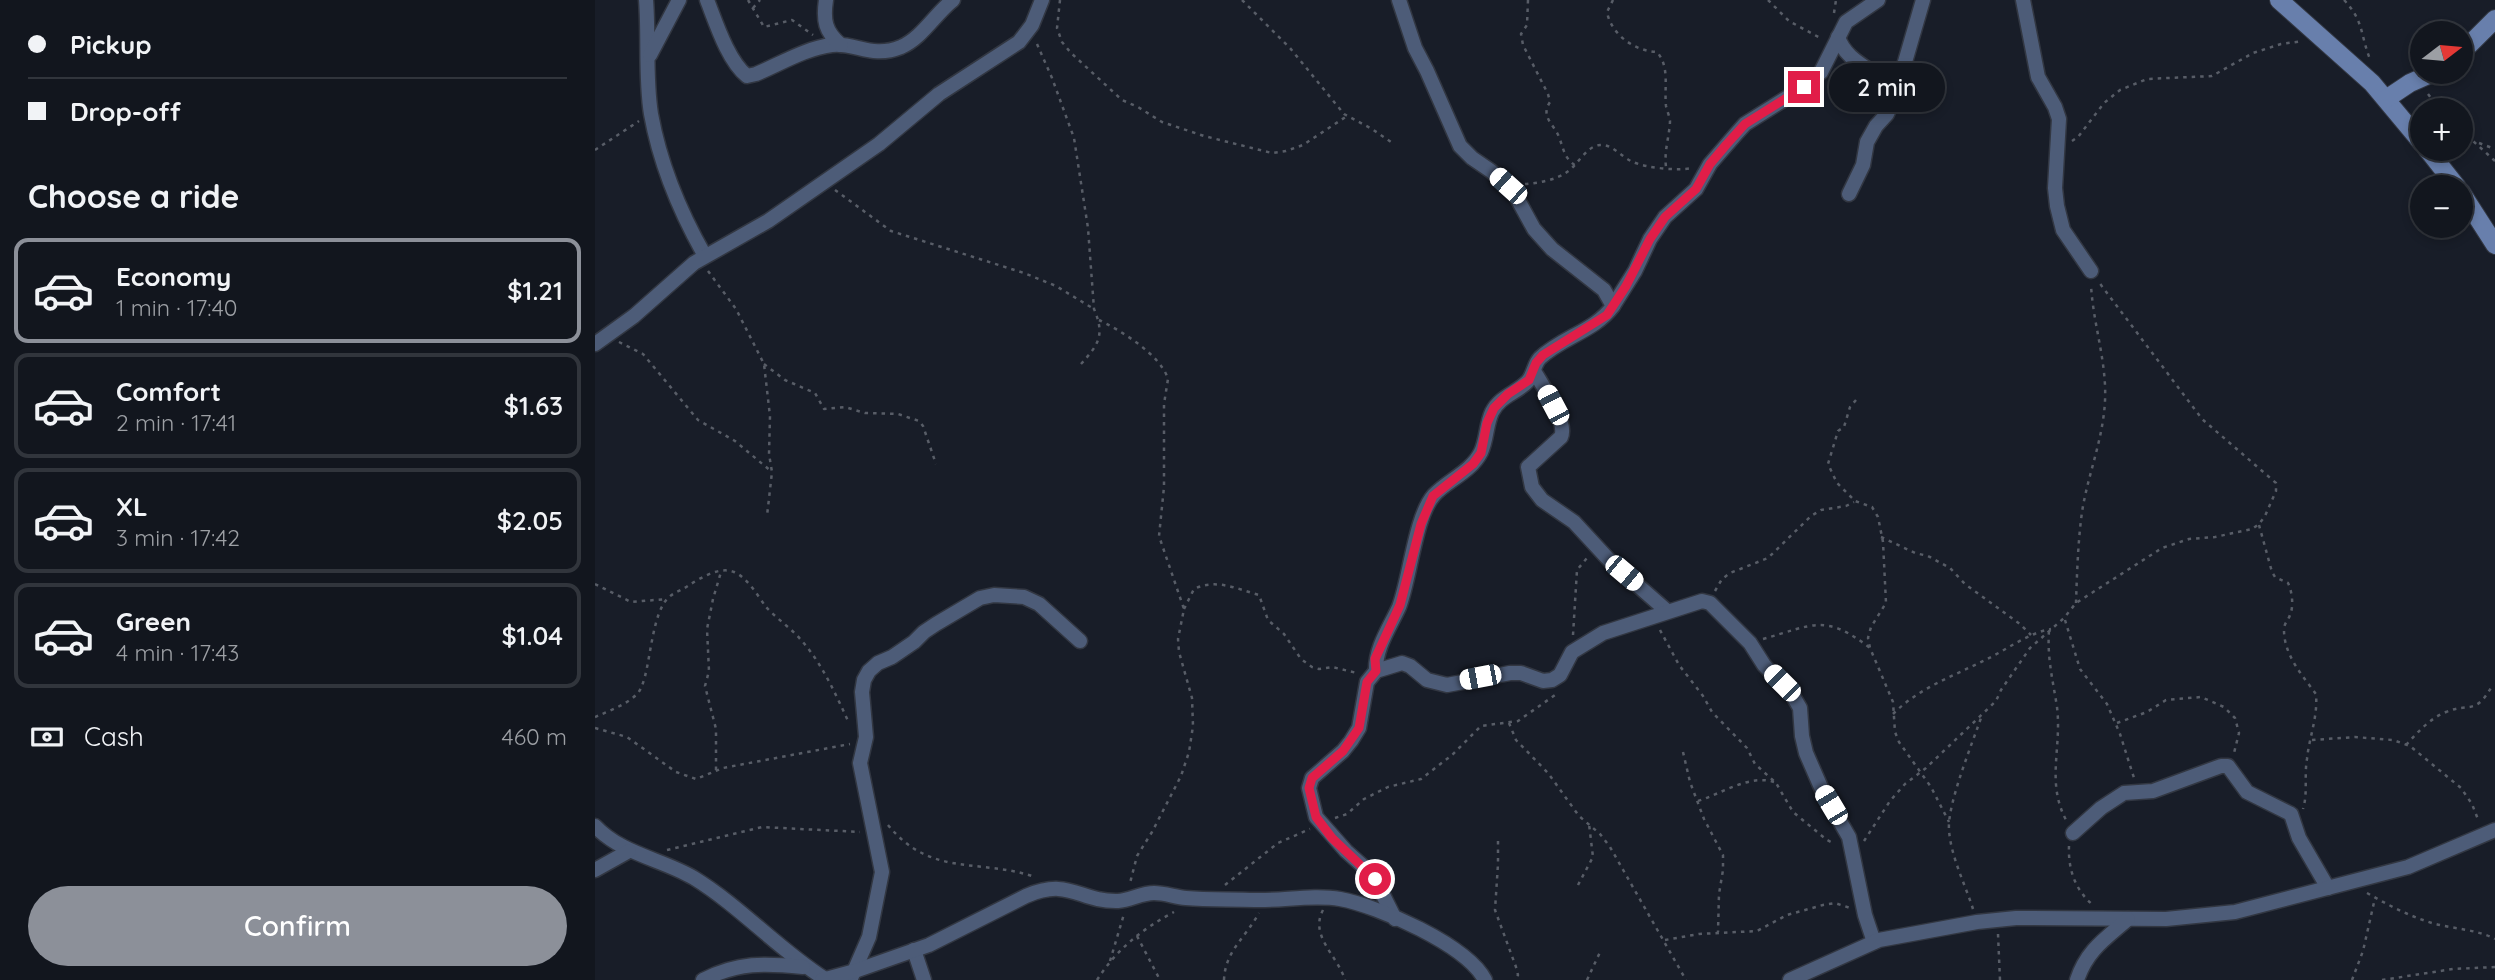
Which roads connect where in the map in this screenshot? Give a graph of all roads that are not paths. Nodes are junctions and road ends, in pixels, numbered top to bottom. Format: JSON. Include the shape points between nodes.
{"nodes":[{"id":1,"x":646,"y":0,"type":"edge"},
{"id":2,"x":679,"y":0,"type":"edge"},
{"id":3,"x":707,"y":0,"type":"edge"},
{"id":4,"x":826,"y":0,"type":"edge"},
{"id":5,"x":953,"y":0,"type":"edge"},
{"id":6,"x":1042,"y":0,"type":"edge"},
{"id":7,"x":1399,"y":0,"type":"edge"},
{"id":8,"x":1878,"y":0,"type":"edge"},
{"id":9,"x":1923,"y":0,"type":"edge"},
{"id":10,"x":2023,"y":0,"type":"edge"},
{"id":11,"x":2279,"y":0,"type":"edge"},
{"id":12,"x":2495,"y":19,"type":"edge"},
{"id":13,"x":1836,"y":41,"type":"junction"},
{"id":14,"x":2473,"y":41,"type":"edge"},
{"id":15,"x":835,"y":45,"type":"junction"},
{"id":16,"x":648,"y":60,"type":"junction"},
{"id":17,"x":2410,"y":84,"type":"edge"},
{"id":18,"x":1896,"y":93,"type":"junction"},
{"id":19,"x":2386,"y":99,"type":"junction"},
{"id":20,"x":2410,"y":128,"type":"edge"},
{"id":21,"x":2436,"y":161,"type":"edge"},
{"id":22,"x":2448,"y":175,"type":"edge"},
{"id":23,"x":1849,"y":194,"type":"dead end"},
{"id":24,"x":2473,"y":211,"type":"edge"},
{"id":25,"x":2495,"y":245,"type":"edge"},
{"id":26,"x":703,"y":257,"type":"junction"},
{"id":27,"x":2091,"y":271,"type":"road end"},
{"id":28,"x":1613,"y":306,"type":"junction"},
{"id":29,"x":601,"y":340,"type":"edge"},
{"id":30,"x":1534,"y":371,"type":"junction"},
{"id":31,"x":1663,"y":612,"type":"junction"},
{"id":32,"x":1080,"y":641,"type":"dead end"},
{"id":33,"x":1376,"y":671,"type":"junction"},
{"id":34,"x":595,"y":826,"type":"edge"},
{"id":35,"x":2490,"y":832,"type":"edge"},
{"id":36,"x":2073,"y":833,"type":"road end"},
{"id":37,"x":636,"y":853,"type":"junction"},
{"id":38,"x":595,"y":870,"type":"edge"},
{"id":39,"x":2328,"y":888,"type":"junction"},
{"id":40,"x":1395,"y":919,"type":"junction"},
{"id":41,"x":2129,"y":919,"type":"junction"},
{"id":42,"x":1874,"y":942,"type":"junction"},
{"id":43,"x":914,"y":950,"type":"junction"},
{"id":44,"x":808,"y":968,"type":"junction"},
{"id":45,"x":852,"y":976,"type":"edge"},
{"id":46,"x":824,"y":979,"type":"edge"},
{"id":47,"x":703,"y":980,"type":"edge"},
{"id":48,"x":924,"y":980,"type":"edge"},
{"id":49,"x":1485,"y":980,"type":"edge"},
{"id":50,"x":1790,"y":980,"type":"edge"},
{"id":51,"x":2077,"y":980,"type":"edge"}],
"edges":[{"from":1,"to":16,"type":"street"},
{"from":2,"to":16,"type":"street"},
{"from":3,"to":15,"type":"street","via":[[739,69],[747,75]]},
{"from":4,"to":15,"type":"street","via":[[824,21]]},
{"from":5,"to":15,"type":"street","via":[[914,40],[900,47],[875,52]]},
{"from":6,"to":26,"type":"street","via":[[1019,42],[939,94],[879,144],[768,221]]},
{"from":7,"to":28,"type":"street","via":[[1415,48],[1461,146],[1508,186],[1534,229],[1604,290]]},
{"from":8,"to":13,"type":"street","via":[[1846,22]]},
{"from":9,"to":18,"type":"street"},
{"from":10,"to":27,"type":"street","via":[[2038,77],[2059,119],[2055,188],[2063,229]]},
{"from":11,"to":19,"type":"street"},
{"from":12,"to":14,"type":"street"},
{"from":13,"to":18,"type":"street"},
{"from":13,"to":28,"type":"street","via":[[1821,72],[1745,124],[1710,164],[1696,189],[1665,217]]},
{"from":16,"to":26,"type":"street","via":[[651,113],[664,166]]},
{"from":17,"to":19,"type":"street"},
{"from":18,"to":23,"type":"street","via":[[1867,142],[1863,165]]},
{"from":19,"to":20,"type":"street"},
{"from":21,"to":22,"type":"street"},
{"from":24,"to":25,"type":"street"},
{"from":26,"to":29,"type":"street"},
{"from":28,"to":30,"type":"street","via":[[1590,327],[1543,355]]},
{"from":30,"to":31,"type":"street","via":[[1564,432],[1528,467],[1532,488],[1586,534]]},
{"from":30,"to":33,"type":"street","via":[[1494,408],[1481,453],[1473,464],[1429,503],[1400,605],[1375,659]]},
{"from":31,"to":33,"type":"street","via":[[1603,634],[1572,652],[1560,675],[1552,680],[1510,673],[1447,685],[1427,680],[1402,663]]},
{"from":31,"to":42,"type":"street","via":[[1707,602],[1750,643],[1793,696],[1800,708],[1806,753],[1849,837]]},
{"from":32,"to":45,"type":"street","via":[[1039,604],[1024,597],[994,595],[924,632],[869,671],[862,692],[866,737],[860,763],[882,872],[869,937]]},
{"from":33,"to":40,"type":"street","via":[[1367,682],[1359,728],[1352,741],[1312,778],[1309,788],[1322,825],[1373,875]]},
{"from":34,"to":37,"type":"street"},
{"from":35,"to":39,"type":"street","via":[[2408,867]]},
{"from":36,"to":39,"type":"street","via":[[2124,793],[2153,791],[2228,766],[2247,792],[2291,814],[2299,838]]},
{"from":37,"to":38,"type":"street"},
{"from":37,"to":44,"type":"street","via":[[665,863],[727,900]]},
{"from":39,"to":41,"type":"street","via":[[2235,912]]},
{"from":40,"to":43,"type":"street","via":[[1328,898],[1202,899],[1155,893],[1105,900],[1056,888],[1025,896]]},
{"from":40,"to":49,"type":"street","via":[[1444,941],[1480,970]]},
{"from":41,"to":42,"type":"street","via":[[2016,918]]},
{"from":41,"to":51,"type":"street","via":[[2092,950]]},
{"from":42,"to":50,"type":"street"},
{"from":43,"to":45,"type":"street"},
{"from":43,"to":48,"type":"street"},
{"from":44,"to":46,"type":"street"},
{"from":44,"to":47,"type":"street","via":[[757,964]]},
{"from":45,"to":46,"type":"street"}]}
